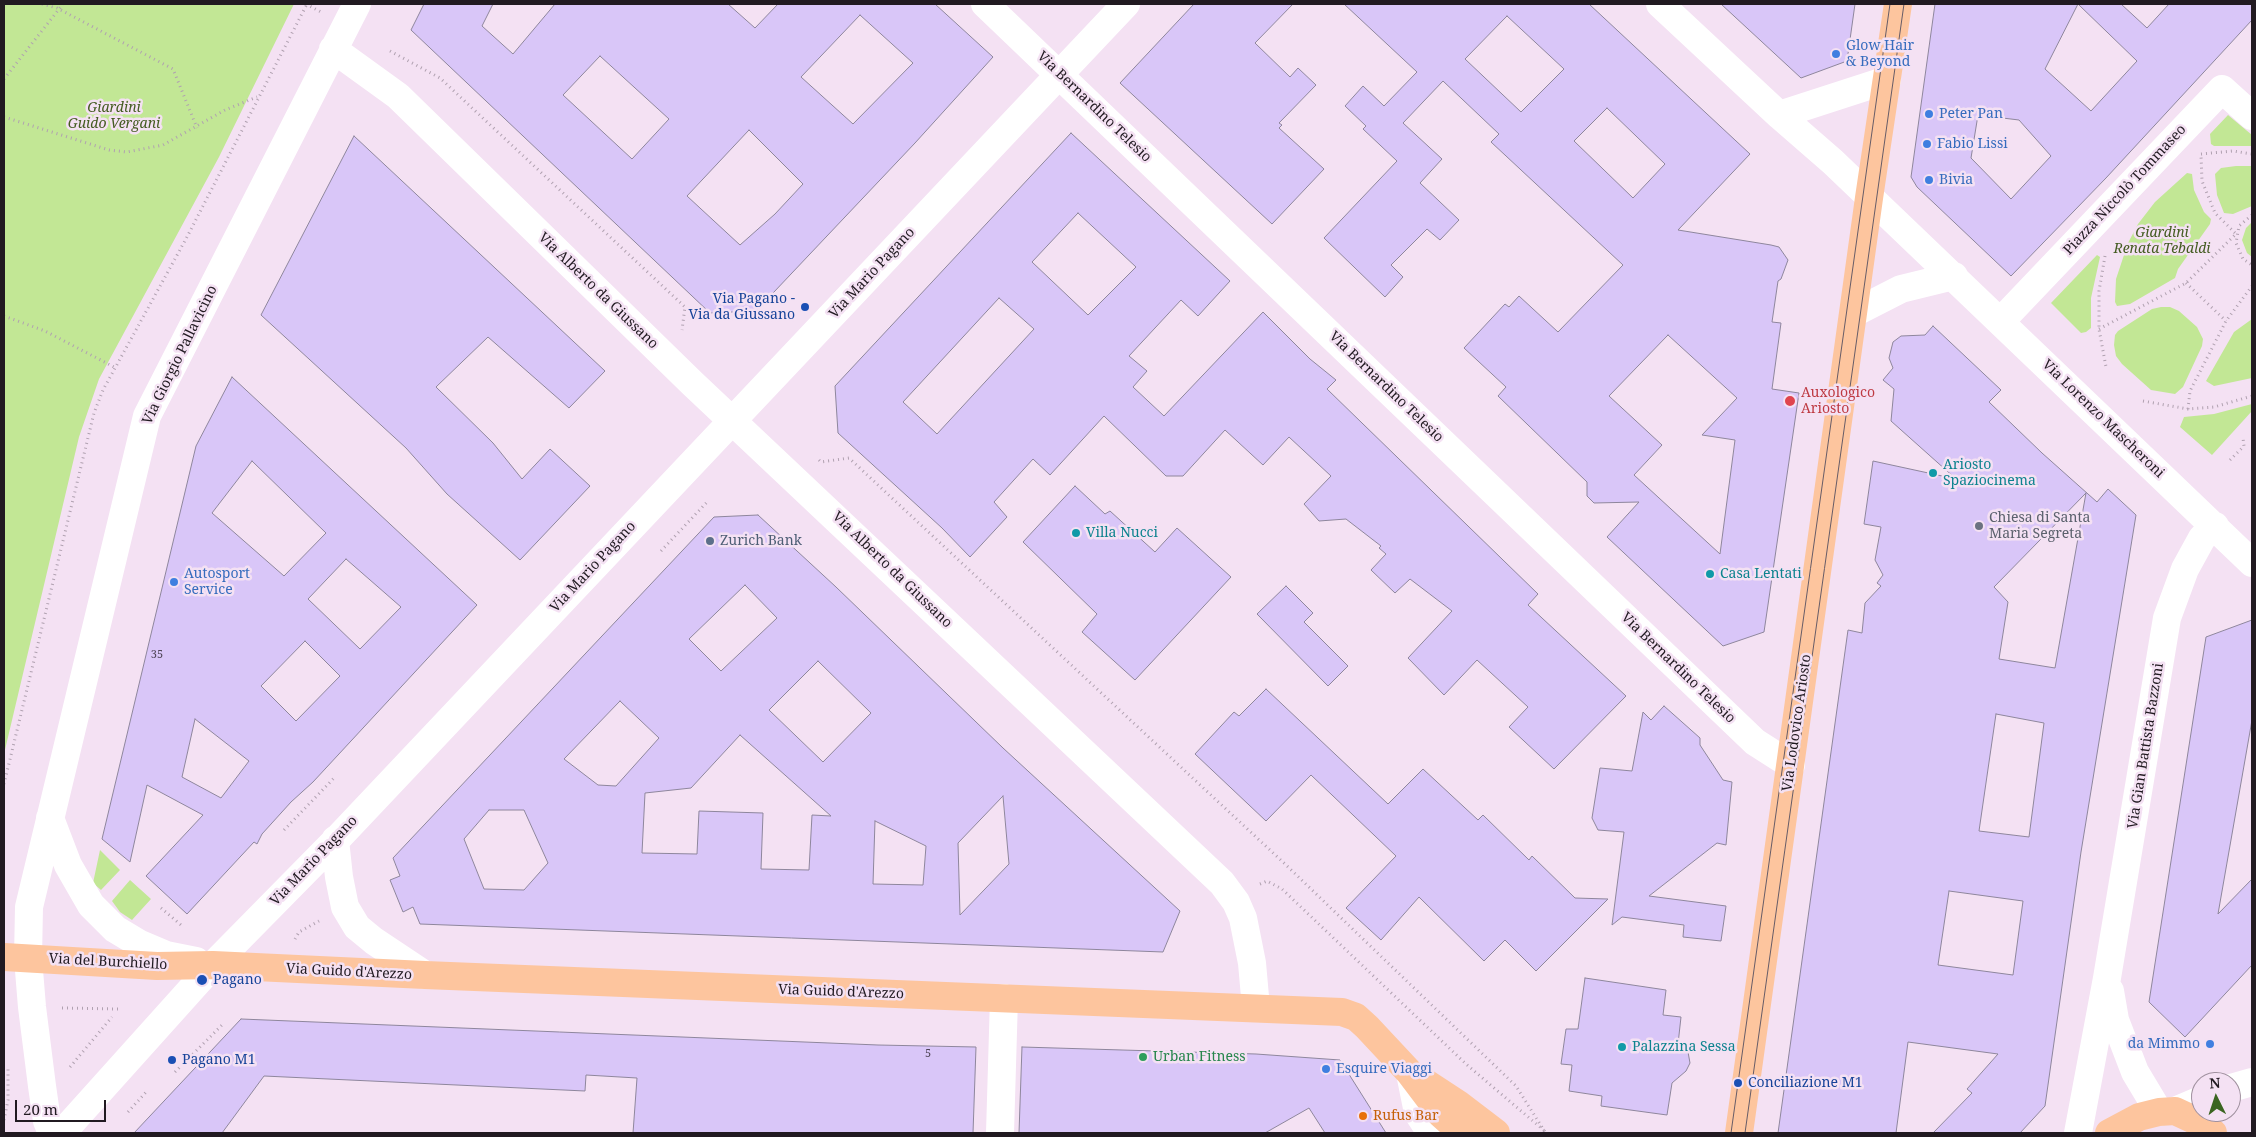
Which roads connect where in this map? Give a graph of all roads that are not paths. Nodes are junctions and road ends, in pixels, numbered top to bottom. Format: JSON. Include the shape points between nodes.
{"nodes":[{"id":1,"x":357,"y":4,"type":"edge"},
{"id":2,"x":985,"y":4,"type":"edge"},
{"id":3,"x":1126,"y":4,"type":"edge"},
{"id":4,"x":1660,"y":4,"type":"edge"},
{"id":5,"x":1898,"y":4,"type":"edge"},
{"id":6,"x":333,"y":49,"type":"junction"},
{"id":7,"x":1060,"y":74,"type":"junction"},
{"id":8,"x":1888,"y":80,"type":"junction"},
{"id":9,"x":2247,"y":102,"type":"edge"},
{"id":10,"x":1779,"y":116,"type":"junction"},
{"id":11,"x":1869,"y":198,"type":"junction"},
{"id":12,"x":1954,"y":276,"type":"junction"},
{"id":13,"x":1854,"y":313,"type":"junction"},
{"id":14,"x":2000,"y":321,"type":"junction"},
{"id":15,"x":732,"y":419,"type":"junction"},
{"id":16,"x":2215,"y":526,"type":"junction"},
{"id":17,"x":2252,"y":563,"type":"edge"},
{"id":18,"x":1791,"y":765,"type":"junction"},
{"id":19,"x":50,"y":818,"type":"junction"},
{"id":20,"x":335,"y":840,"type":"junction"},
{"id":21,"x":16,"y":957,"type":"edge"},
{"id":22,"x":213,"y":965,"type":"junction"},
{"id":23,"x":425,"y":975,"type":"junction"},
{"id":24,"x":2107,"y":978,"type":"junction"},
{"id":25,"x":1004,"y":998,"type":"junction"},
{"id":26,"x":1256,"y":1008,"type":"junction"},
{"id":27,"x":1410,"y":1073,"type":"junction"},
{"id":28,"x":2191,"y":1103,"type":"edge"},
{"id":29,"x":2167,"y":1111,"type":"junction"},
{"id":30,"x":52,"y":1133,"type":"edge"},
{"id":31,"x":62,"y":1133,"type":"edge"},
{"id":32,"x":1000,"y":1133,"type":"edge"},
{"id":33,"x":1431,"y":1133,"type":"edge"},
{"id":34,"x":1462,"y":1133,"type":"edge"},
{"id":35,"x":1496,"y":1133,"type":"edge"},
{"id":36,"x":1739,"y":1133,"type":"edge"},
{"id":37,"x":2078,"y":1133,"type":"edge"},
{"id":38,"x":2109,"y":1133,"type":"edge"},
{"id":39,"x":2213,"y":1133,"type":"edge"}],
"edges":[{"from":1,"to":6,"type":"street","name":"Via Giorgio Pallavicino"},
{"from":2,"to":7,"type":"street","name":"Via Bernardino Telesio"},
{"from":3,"to":7,"type":"street","name":"Via Mario Pagano"},
{"from":4,"to":10,"type":"street"},
{"from":5,"to":8,"type":"main road"},
{"from":6,"to":15,"type":"street","name":"Via Alberto da Giussano","via":[[398,96]]},
{"from":6,"to":19,"type":"street","name":"Via Giorgio Pallavicino","via":[[147,416]]},
{"from":7,"to":15,"type":"street","name":"Via Mario Pagano"},
{"from":7,"to":18,"type":"street","name":"Via Bernardino Telesio","via":[[1755,742]]},
{"from":8,"to":10,"type":"street"},
{"from":8,"to":11,"type":"main road","name":"Via Lodovico Ariosto"},
{"from":9,"to":14,"type":"street","name":"Piazza Niccolò Tommaseo","via":[[2222,89]]},
{"from":10,"to":11,"type":"street","name":"Via Lorenzo Mascheroni"},
{"from":11,"to":12,"type":"street","name":"Via Lorenzo Mascheroni"},
{"from":11,"to":13,"type":"main road","name":"Via Lodovico Ariosto"},
{"from":12,"to":13,"type":"street","via":[[1901,289]]},
{"from":12,"to":14,"type":"street","name":"Via Lorenzo Mascheroni"},
{"from":13,"to":18,"type":"main road","name":"Via Lodovico Ariosto"},
{"from":14,"to":16,"type":"street","name":"Via Lorenzo Mascheroni"},
{"from":15,"to":20,"type":"street","name":"Via Mario Pagano"},
{"from":15,"to":26,"type":"street","name":"Via Alberto da Giussano","via":[[1222,883],[1243,918]]},
{"from":16,"to":17,"type":"street","name":"Via Lorenzo Mascheroni"},
{"from":16,"to":24,"type":"street","name":"Via Gian Battista Bazzoni","via":[[2202,538],[2167,618]]},
{"from":18,"to":36,"type":"main road","name":"Via Lodovico Ariosto"},
{"from":19,"to":21,"type":"street","name":"Via Giorgio Pallavicino"},
{"from":19,"to":22,"type":"street","via":[[68,865],[91,905],[115,929],[166,955]]},
{"from":20,"to":22,"type":"street","name":"Via Mario Pagano"},
{"from":20,"to":23,"type":"street","name":"Via Guido d'Arezzo","via":[[345,907],[357,926]]},
{"from":21,"to":22,"type":"main road","name":"Via del Burchiello","via":[[157,966]]},
{"from":21,"to":30,"type":"street"},
{"from":22,"to":23,"type":"main road","name":"Via Guido d'Arezzo"},
{"from":22,"to":31,"type":"street","name":"Via Mario Pagano"},
{"from":23,"to":25,"type":"main road","name":"Via Guido d'Arezzo"},
{"from":24,"to":29,"type":"street","name":"Via Gian Battista Bazzoni","via":[[2115,1020],[2135,1072]]},
{"from":24,"to":37,"type":"street","name":"Via Gian Battista Bazzoni"},
{"from":25,"to":26,"type":"main road","name":"Via Guido d'Arezzo"},
{"from":25,"to":32,"type":"street"},
{"from":26,"to":27,"type":"main road","via":[[1342,1012],[1356,1017]]},
{"from":27,"to":33,"type":"street","via":[[1418,1114]]},
{"from":27,"to":34,"type":"main road","via":[[1441,1114]]},
{"from":27,"to":35,"type":"main road"},
{"from":28,"to":29,"type":"street"},
{"from":29,"to":38,"type":"main road","via":[[2139,1117]]},
{"from":29,"to":39,"type":"main road","via":[[2203,1124]]}]}
